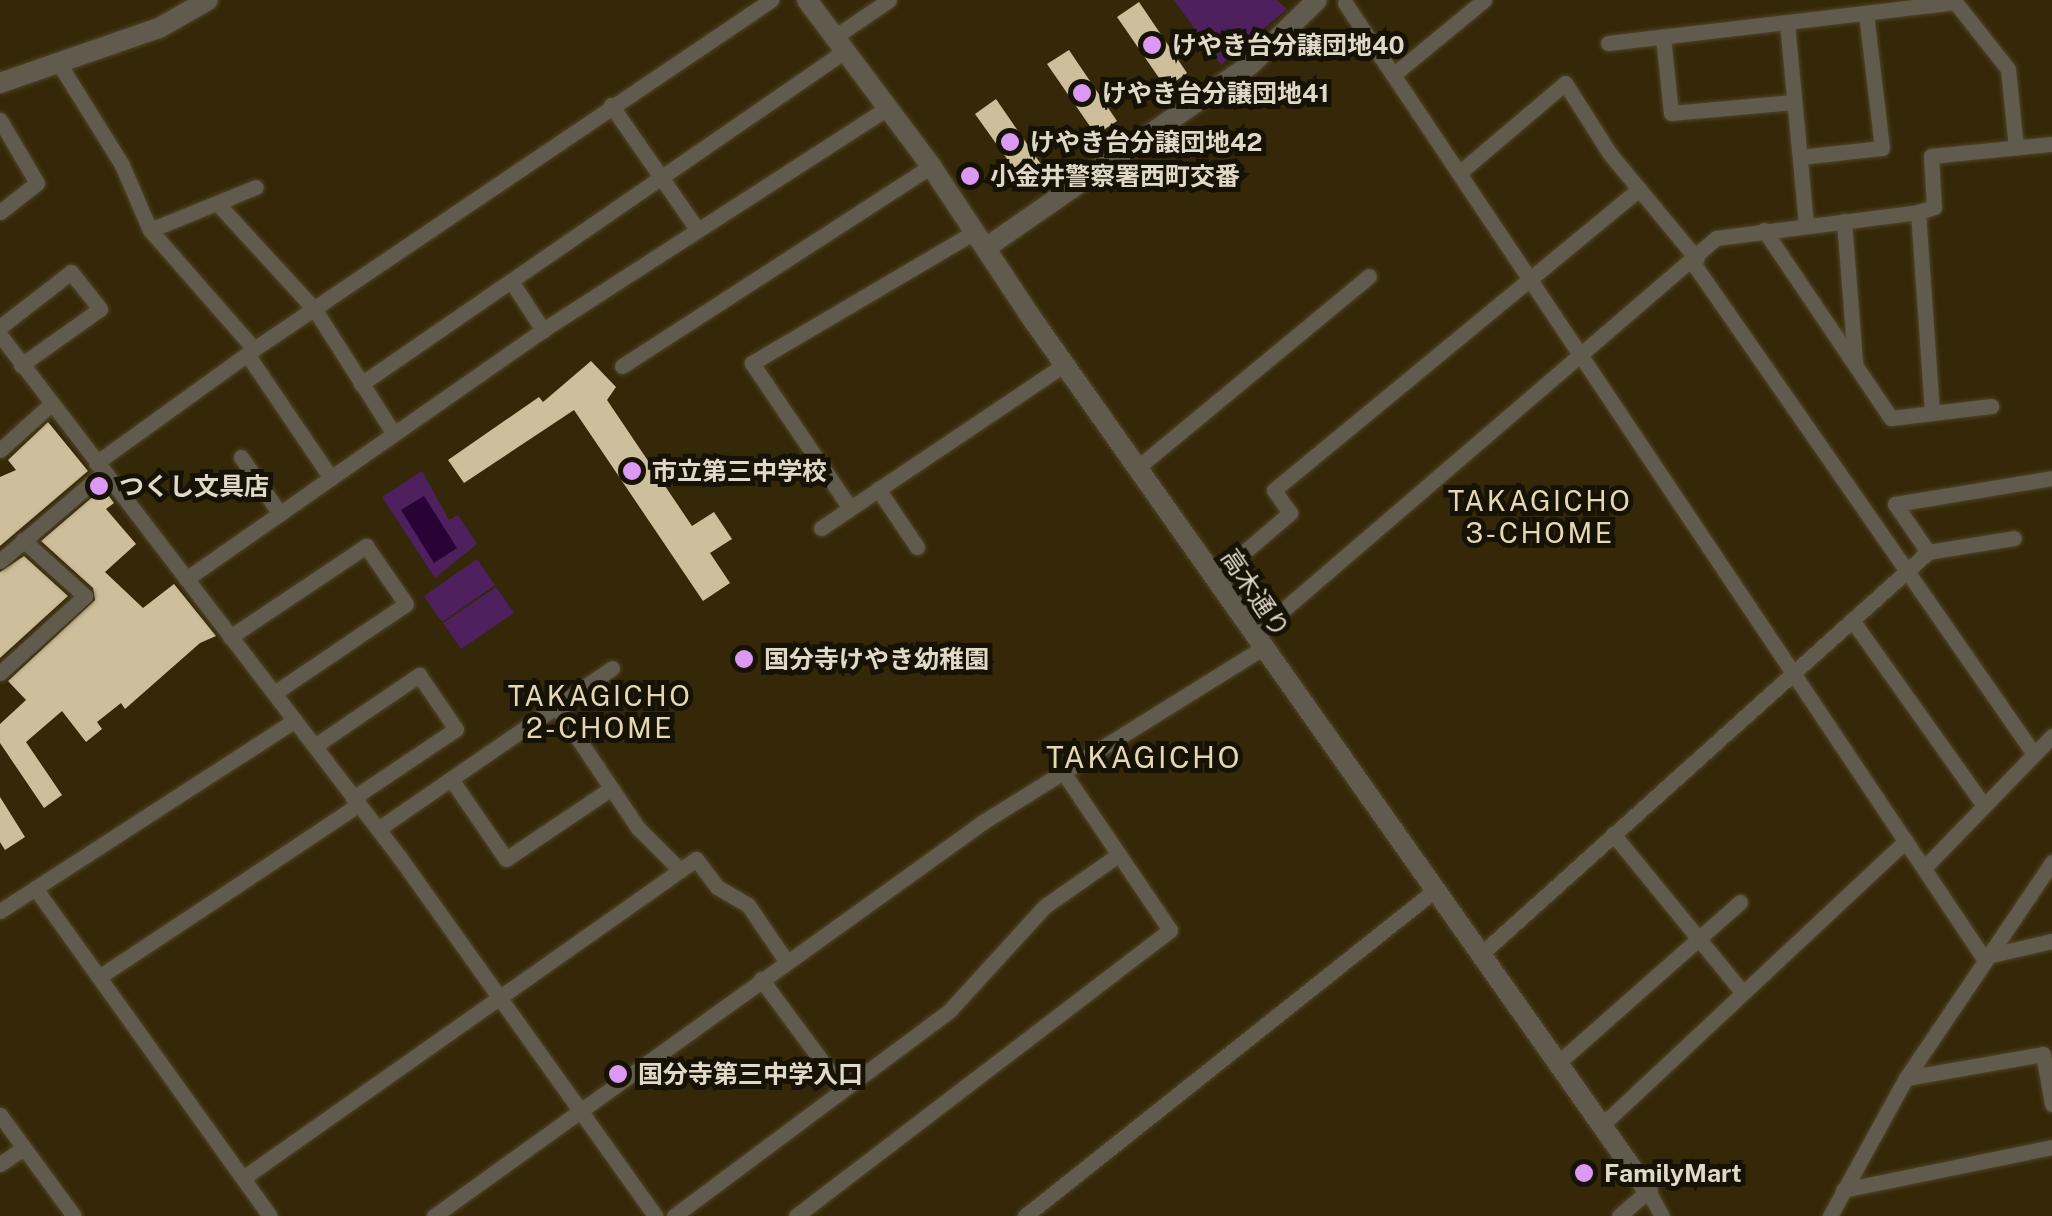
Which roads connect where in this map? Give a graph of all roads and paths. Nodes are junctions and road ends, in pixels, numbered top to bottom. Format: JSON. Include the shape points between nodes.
{"nodes":[{"id":1,"x":208,"y":0,"type":"edge"},
{"id":2,"x":771,"y":0,"type":"edge"},
{"id":3,"x":806,"y":0,"type":"edge"},
{"id":4,"x":888,"y":0,"type":"edge"},
{"id":5,"x":1317,"y":0,"type":"edge"},
{"id":6,"x":1484,"y":0,"type":"edge"},
{"id":7,"x":1934,"y":2,"type":"edge"},
{"id":8,"x":1346,"y":3,"type":"dead end"},
{"id":9,"x":184,"y":7,"type":"edge"},
{"id":10,"x":1866,"y":13,"type":"junction"},
{"id":11,"x":1786,"y":23,"type":"junction"},
{"id":12,"x":1662,"y":37,"type":"junction"},
{"id":13,"x":1608,"y":43,"type":"dead end"},
{"id":14,"x":841,"y":44,"type":"junction"},
{"id":15,"x":58,"y":62,"type":"junction"},
{"id":16,"x":1393,"y":74,"type":"junction"},
{"id":17,"x":0,"y":83,"type":"edge"},
{"id":18,"x":1794,"y":102,"type":"junction"},
{"id":19,"x":611,"y":105,"type":"junction"},
{"id":20,"x":886,"y":109,"type":"junction"},
{"id":21,"x":0,"y":120,"type":"edge"},
{"id":22,"x":2052,"y":144,"type":"edge"},
{"id":23,"x":2016,"y":148,"type":"junction"},
{"id":24,"x":1800,"y":158,"type":"junction"},
{"id":25,"x":931,"y":166,"type":"junction"},
{"id":26,"x":662,"y":174,"type":"junction"},
{"id":27,"x":1460,"y":174,"type":"junction"},
{"id":28,"x":256,"y":187,"type":"dead end"},
{"id":29,"x":1640,"y":189,"type":"junction"},
{"id":30,"x":217,"y":203,"type":"junction"},
{"id":31,"x":0,"y":212,"type":"edge"},
{"id":32,"x":1918,"y":212,"type":"junction"},
{"id":33,"x":1844,"y":221,"type":"junction"},
{"id":34,"x":1806,"y":225,"type":"junction"},
{"id":35,"x":697,"y":229,"type":"junction"},
{"id":36,"x":150,"y":230,"type":"junction"},
{"id":37,"x":1764,"y":230,"type":"junction"},
{"id":38,"x":981,"y":239,"type":"junction"},
{"id":39,"x":1695,"y":261,"type":"junction"},
{"id":40,"x":1368,"y":276,"type":"dead end"},
{"id":41,"x":1531,"y":280,"type":"junction"},
{"id":42,"x":511,"y":281,"type":"junction"},
{"id":43,"x":315,"y":310,"type":"junction"},
{"id":44,"x":0,"y":327,"type":"edge"},
{"id":45,"x":543,"y":330,"type":"junction"},
{"id":46,"x":0,"y":336,"type":"edge"},
{"id":47,"x":251,"y":351,"type":"junction"},
{"id":48,"x":1582,"y":357,"type":"junction"},
{"id":49,"x":21,"y":364,"type":"junction"},
{"id":50,"x":1064,"y":365,"type":"junction"},
{"id":51,"x":622,"y":366,"type":"dead end"},
{"id":52,"x":1856,"y":366,"type":"junction"},
{"id":53,"x":361,"y":384,"type":"junction"},
{"id":54,"x":52,"y":404,"type":"junction"},
{"id":55,"x":1991,"y":406,"type":"dead end"},
{"id":56,"x":1932,"y":413,"type":"junction"},
{"id":57,"x":394,"y":434,"type":"junction"},
{"id":58,"x":0,"y":450,"type":"edge"},
{"id":59,"x":241,"y":457,"type":"dead end"},
{"id":60,"x":100,"y":468,"type":"junction"},
{"id":61,"x":1137,"y":468,"type":"junction"},
{"id":62,"x":331,"y":478,"type":"junction"},
{"id":63,"x":2052,"y":478,"type":"edge"},
{"id":64,"x":878,"y":490,"type":"junction"},
{"id":65,"x":850,"y":508,"type":"junction"},
{"id":66,"x":280,"y":514,"type":"junction"},
{"id":67,"x":821,"y":528,"type":"dead end"},
{"id":68,"x":2014,"y":538,"type":"dead end"},
{"id":69,"x":24,"y":540,"type":"junction"},
{"id":70,"x":918,"y":547,"type":"dead end"},
{"id":71,"x":1928,"y":552,"type":"junction"},
{"id":72,"x":0,"y":561,"type":"edge"},
{"id":73,"x":1906,"y":571,"type":"junction"},
{"id":74,"x":1215,"y":577,"type":"junction"},
{"id":75,"x":186,"y":579,"type":"junction"},
{"id":76,"x":1852,"y":620,"type":"junction"},
{"id":77,"x":230,"y":637,"type":"junction"},
{"id":78,"x":1258,"y":642,"type":"junction"},
{"id":79,"x":612,"y":668,"type":"dead end"},
{"id":80,"x":0,"y":672,"type":"edge"},
{"id":81,"x":1794,"y":672,"type":"junction"},
{"id":82,"x":274,"y":694,"type":"junction"},
{"id":83,"x":557,"y":707,"type":"junction"},
{"id":84,"x":295,"y":720,"type":"junction"},
{"id":85,"x":2052,"y":736,"type":"edge"},
{"id":86,"x":316,"y":745,"type":"junction"},
{"id":87,"x":2034,"y":754,"type":"junction"},
{"id":88,"x":1064,"y":772,"type":"junction"},
{"id":89,"x":451,"y":779,"type":"junction"},
{"id":90,"x":610,"y":788,"type":"junction"},
{"id":91,"x":356,"y":801,"type":"junction"},
{"id":92,"x":1984,"y":806,"type":"junction"},
{"id":93,"x":378,"y":829,"type":"junction"},
{"id":94,"x":1613,"y":834,"type":"junction"},
{"id":95,"x":1906,"y":842,"type":"junction"},
{"id":96,"x":1118,"y":854,"type":"junction"},
{"id":97,"x":2052,"y":862,"type":"edge"},
{"id":98,"x":1924,"y":868,"type":"junction"},
{"id":99,"x":680,"y":870,"type":"junction"},
{"id":100,"x":35,"y":888,"type":"junction"},
{"id":101,"x":1435,"y":890,"type":"junction"},
{"id":102,"x":1740,"y":902,"type":"dead end"},
{"id":103,"x":0,"y":910,"type":"edge"},
{"id":104,"x":1699,"y":938,"type":"junction"},
{"id":105,"x":2052,"y":941,"type":"edge"},
{"id":106,"x":1480,"y":954,"type":"junction"},
{"id":107,"x":1982,"y":957,"type":"junction"},
{"id":108,"x":786,"y":961,"type":"junction"},
{"id":109,"x":98,"y":977,"type":"junction"},
{"id":110,"x":761,"y":979,"type":"junction"},
{"id":111,"x":1743,"y":992,"type":"junction"},
{"id":112,"x":503,"y":998,"type":"junction"},
{"id":113,"x":1558,"y":1064,"type":"junction"},
{"id":114,"x":1906,"y":1078,"type":"junction"},
{"id":115,"x":841,"y":1087,"type":"junction"},
{"id":116,"x":2052,"y":1104,"type":"edge"},
{"id":117,"x":582,"y":1110,"type":"junction"},
{"id":118,"x":0,"y":1114,"type":"edge"},
{"id":119,"x":1602,"y":1125,"type":"junction"},
{"id":120,"x":2052,"y":1147,"type":"edge"},
{"id":121,"x":24,"y":1148,"type":"junction"},
{"id":122,"x":0,"y":1164,"type":"edge"},
{"id":123,"x":243,"y":1178,"type":"junction"},
{"id":124,"x":1843,"y":1190,"type":"junction"},
{"id":125,"x":1648,"y":1191,"type":"junction"},
{"id":126,"x":74,"y":1216,"type":"edge"},
{"id":127,"x":270,"y":1216,"type":"edge"},
{"id":128,"x":434,"y":1216,"type":"edge"},
{"id":129,"x":655,"y":1216,"type":"edge"},
{"id":130,"x":674,"y":1216,"type":"edge"},
{"id":131,"x":796,"y":1216,"type":"edge"},
{"id":132,"x":1024,"y":1216,"type":"edge"},
{"id":133,"x":1619,"y":1216,"type":"edge"},
{"id":134,"x":1662,"y":1216,"type":"edge"},
{"id":135,"x":1830,"y":1216,"type":"edge"}],
"edges":[{"from":1,"to":9,"type":"street"},
{"from":2,"to":19,"type":"street"},
{"from":3,"to":14,"type":"street","name":"高木通り"},
{"from":4,"to":14,"type":"street"},
{"from":5,"to":38,"type":"street","via":[[1250,65]]},
{"from":6,"to":16,"type":"street"},
{"from":7,"to":10,"type":"street"},
{"from":7,"to":23,"type":"street","via":[[1955,2],[2008,69]]},
{"from":8,"to":16,"type":"street"},
{"from":9,"to":15,"type":"street"},
{"from":10,"to":11,"type":"street"},
{"from":10,"to":24,"type":"street","via":[[1882,148]]},
{"from":11,"to":12,"type":"street"},
{"from":11,"to":18,"type":"street"},
{"from":12,"to":13,"type":"street"},
{"from":12,"to":18,"type":"street","via":[[1671,112]]},
{"from":14,"to":20,"type":"street","name":"高木通り"},
{"from":14,"to":26,"type":"street"},
{"from":15,"to":17,"type":"street"},
{"from":15,"to":36,"type":"street","via":[[122,164]]},
{"from":16,"to":27,"type":"street"},
{"from":18,"to":24,"type":"street"},
{"from":19,"to":26,"type":"street"},
{"from":19,"to":43,"type":"street"},
{"from":20,"to":25,"type":"street","name":"高木通り"},
{"from":20,"to":35,"type":"street"},
{"from":21,"to":31,"type":"street","via":[[38,183]]},
{"from":22,"to":23,"type":"street"},
{"from":23,"to":32,"type":"street","via":[[1931,156],[1934,207]]},
{"from":24,"to":34,"type":"street"},
{"from":25,"to":38,"type":"street","name":"高木通り"},
{"from":25,"to":51,"type":"street"},
{"from":26,"to":35,"type":"street"},
{"from":26,"to":42,"type":"street"},
{"from":27,"to":29,"type":"street","via":[[1565,82]]},
{"from":27,"to":41,"type":"street"},
{"from":28,"to":30,"type":"street"},
{"from":29,"to":39,"type":"street"},
{"from":29,"to":41,"type":"street"},
{"from":30,"to":36,"type":"street"},
{"from":30,"to":43,"type":"street"},
{"from":32,"to":33,"type":"street"},
{"from":32,"to":56,"type":"street"},
{"from":33,"to":34,"type":"street"},
{"from":33,"to":52,"type":"street"},
{"from":34,"to":37,"type":"street"},
{"from":35,"to":45,"type":"street"},
{"from":36,"to":47,"type":"street"},
{"from":37,"to":39,"type":"street","via":[[1716,238]]},
{"from":37,"to":52,"type":"street"},
{"from":38,"to":50,"type":"street","name":"高木通り"},
{"from":38,"to":65,"type":"street","via":[[752,363]]},
{"from":39,"to":48,"type":"street"},
{"from":39,"to":73,"type":"street"},
{"from":40,"to":61,"type":"street"},
{"from":41,"to":48,"type":"street"},
{"from":41,"to":74,"type":"street","via":[[1274,490],[1290,513]]},
{"from":42,"to":45,"type":"street"},
{"from":42,"to":53,"type":"street"},
{"from":43,"to":47,"type":"street"},
{"from":43,"to":53,"type":"street"},
{"from":44,"to":49,"type":"street","via":[[71,272],[100,308]]},
{"from":45,"to":57,"type":"street"},
{"from":46,"to":49,"type":"street"},
{"from":47,"to":60,"type":"street"},
{"from":47,"to":62,"type":"street"},
{"from":48,"to":78,"type":"street"},
{"from":48,"to":81,"type":"street"},
{"from":49,"to":54,"type":"street"},
{"from":50,"to":61,"type":"street","name":"高木通り"},
{"from":50,"to":64,"type":"street"},
{"from":52,"to":56,"type":"street","via":[[1891,418]]},
{"from":53,"to":57,"type":"street"},
{"from":54,"to":58,"type":"street"},
{"from":54,"to":60,"type":"street"},
{"from":55,"to":56,"type":"street"},
{"from":57,"to":62,"type":"street"},
{"from":59,"to":66,"type":"street"},
{"from":60,"to":69,"type":"street"},
{"from":60,"to":75,"type":"street"},
{"from":61,"to":74,"type":"street","name":"高木通り"},
{"from":62,"to":66,"type":"street"},
{"from":63,"to":71,"type":"street","via":[[1894,504]]},
{"from":64,"to":65,"type":"street"},
{"from":64,"to":70,"type":"street"},
{"from":65,"to":67,"type":"street"},
{"from":66,"to":75,"type":"street"},
{"from":68,"to":71,"type":"street"},
{"from":69,"to":72,"type":"street"},
{"from":69,"to":80,"type":"street","via":[[85,596]]},
{"from":71,"to":73,"type":"street"},
{"from":73,"to":76,"type":"street"},
{"from":73,"to":87,"type":"street"},
{"from":74,"to":78,"type":"street","name":"高木通り"},
{"from":75,"to":77,"type":"street"},
{"from":76,"to":81,"type":"street"},
{"from":76,"to":92,"type":"street"},
{"from":77,"to":82,"type":"street"},
{"from":77,"to":82,"type":"street","via":[[366,546],[406,604]]},
{"from":78,"to":88,"type":"street"},
{"from":78,"to":101,"type":"street","name":"高木通り"},
{"from":79,"to":83,"type":"street"},
{"from":81,"to":94,"type":"street"},
{"from":81,"to":95,"type":"street"},
{"from":82,"to":84,"type":"street"},
{"from":83,"to":89,"type":"street"},
{"from":83,"to":90,"type":"street"},
{"from":84,"to":86,"type":"street"},
{"from":84,"to":100,"type":"street"},
{"from":85,"to":87,"type":"street"},
{"from":86,"to":91,"type":"street"},
{"from":86,"to":91,"type":"street","via":[[418,676],[428,689],[456,729]]},
{"from":87,"to":92,"type":"street"},
{"from":88,"to":96,"type":"street"},
{"from":88,"to":108,"type":"street"},
{"from":89,"to":90,"type":"street","via":[[506,859]]},
{"from":89,"to":93,"type":"street"},
{"from":90,"to":99,"type":"street"},
{"from":91,"to":93,"type":"street"},
{"from":91,"to":109,"type":"street"},
{"from":92,"to":98,"type":"street"},
{"from":93,"to":112,"type":"street"},
{"from":94,"to":104,"type":"street"},
{"from":94,"to":106,"type":"street"},
{"from":95,"to":98,"type":"street"},
{"from":95,"to":111,"type":"street"},
{"from":96,"to":115,"type":"street","via":[[1045,906],[950,1010]]},
{"from":96,"to":131,"type":"street","via":[[1170,930]]},
{"from":97,"to":107,"type":"street"},
{"from":98,"to":107,"type":"street"},
{"from":99,"to":108,"type":"street","via":[[696,859],[717,887],[748,906]]},
{"from":99,"to":112,"type":"street"},
{"from":100,"to":103,"type":"street"},
{"from":100,"to":109,"type":"street"},
{"from":101,"to":106,"type":"street","name":"高木通り"},
{"from":101,"to":132,"type":"street"},
{"from":102,"to":104,"type":"street"},
{"from":104,"to":111,"type":"street"},
{"from":104,"to":113,"type":"street"},
{"from":105,"to":107,"type":"street"},
{"from":106,"to":113,"type":"street","name":"高木通り"},
{"from":107,"to":114,"type":"street"},
{"from":108,"to":110,"type":"street"},
{"from":109,"to":123,"type":"street"},
{"from":110,"to":115,"type":"street"},
{"from":110,"to":117,"type":"street"},
{"from":111,"to":119,"type":"street"},
{"from":112,"to":117,"type":"street"},
{"from":112,"to":123,"type":"street"},
{"from":113,"to":119,"type":"street","name":"高木通り"},
{"from":114,"to":116,"type":"street","via":[[2044,1054]]},
{"from":114,"to":124,"type":"street"},
{"from":115,"to":130,"type":"street"},
{"from":117,"to":128,"type":"street"},
{"from":117,"to":129,"type":"street"},
{"from":118,"to":121,"type":"street"},
{"from":119,"to":125,"type":"street","name":"高木通り"},
{"from":120,"to":124,"type":"street"},
{"from":121,"to":122,"type":"street"},
{"from":121,"to":126,"type":"street"},
{"from":123,"to":127,"type":"street"},
{"from":124,"to":135,"type":"street"},
{"from":125,"to":133,"type":"street"},
{"from":125,"to":134,"type":"street","name":"高木通り"}]}
